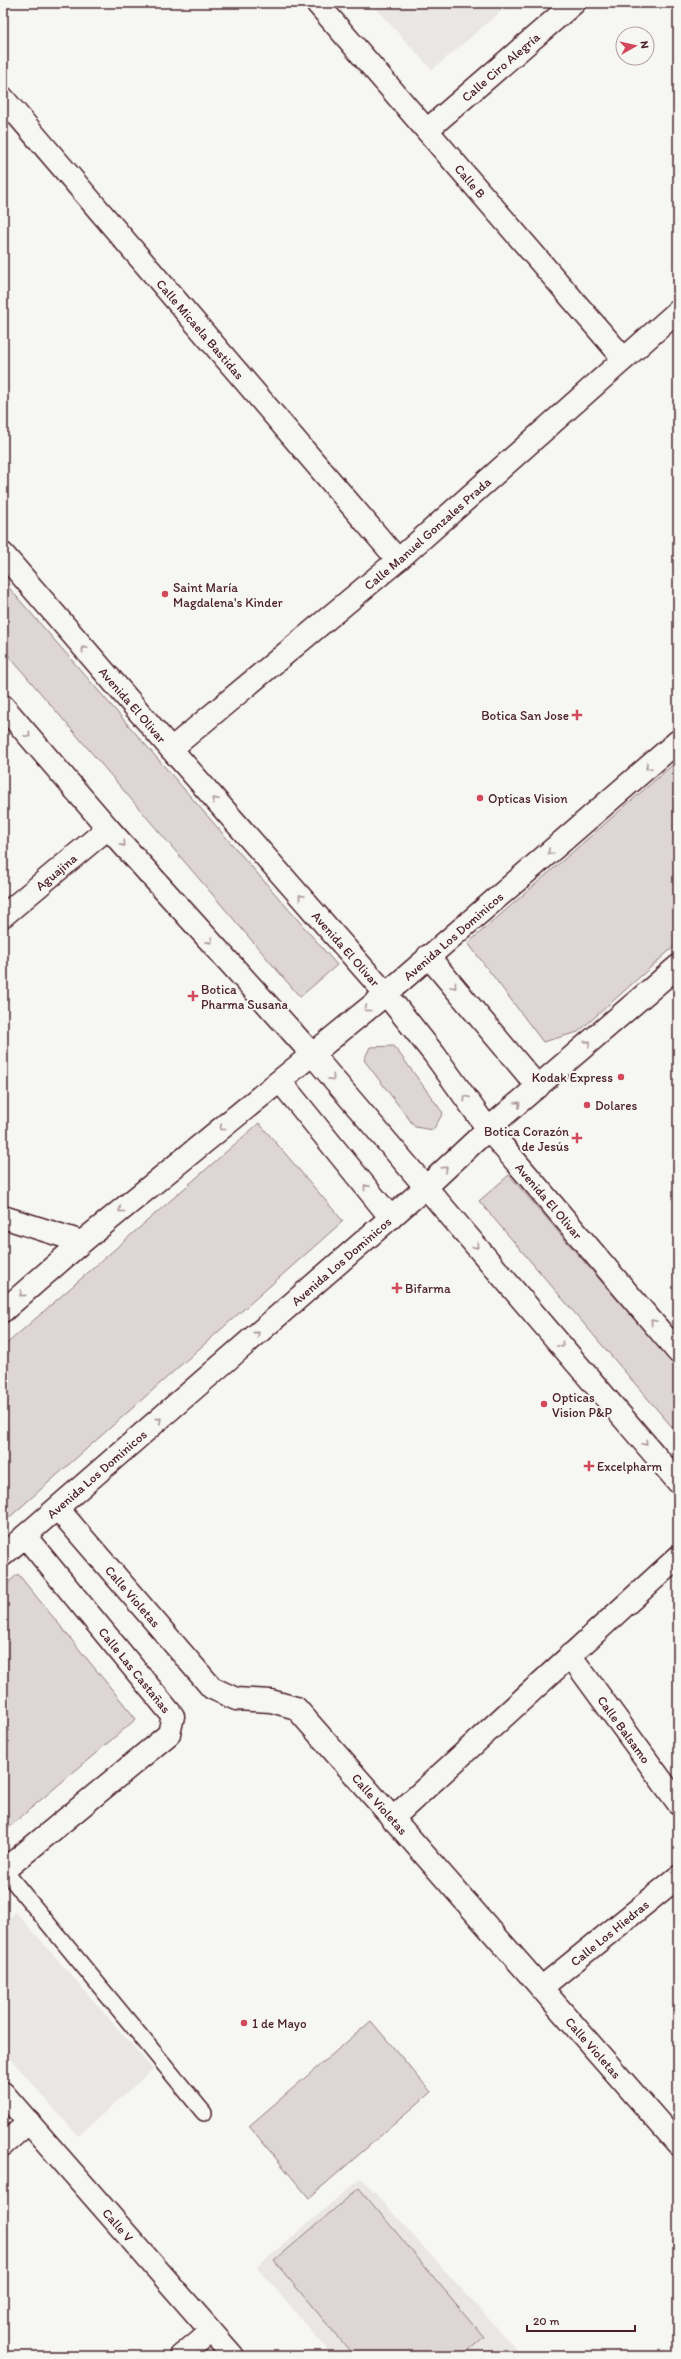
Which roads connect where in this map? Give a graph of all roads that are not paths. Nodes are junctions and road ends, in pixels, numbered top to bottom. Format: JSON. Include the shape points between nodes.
{"nodes":[{"id":1,"x":317,"y":3,"type":"edge"},
{"id":2,"x":574,"y":3,"type":"edge"},
{"id":3,"x":3,"y":98,"type":"edge"},
{"id":4,"x":427,"y":130,"type":"junction"},
{"id":5,"x":678,"y":311,"type":"edge"},
{"id":6,"x":624,"y":359,"type":"junction"},
{"id":7,"x":3,"y":554,"type":"edge"},
{"id":8,"x":398,"y":560,"type":"junction"},
{"id":9,"x":3,"y":706,"type":"edge"},
{"id":10,"x":678,"y":742,"type":"edge"},
{"id":11,"x":171,"y":749,"type":"junction"},
{"id":12,"x":108,"y":828,"type":"junction"},
{"id":13,"x":3,"y":916,"type":"edge"},
{"id":14,"x":428,"y":956,"type":"junction"},
{"id":15,"x":678,"y":966,"type":"edge"},
{"id":16,"x":386,"y":994,"type":"junction"},
{"id":17,"x":312,"y":1054,"type":"junction"},
{"id":18,"x":280,"y":1081,"type":"junction"},
{"id":19,"x":538,"y":1087,"type":"junction"},
{"id":20,"x":488,"y":1129,"type":"junction"},
{"id":21,"x":426,"y":1187,"type":"junction"},
{"id":22,"x":3,"y":1216,"type":"edge"},
{"id":23,"x":391,"y":1218,"type":"junction"},
{"id":24,"x":82,"y":1242,"type":"junction"},
{"id":25,"x":3,"y":1311,"type":"edge"},
{"id":26,"x":678,"y":1352,"type":"edge"},
{"id":27,"x":678,"y":1482,"type":"edge"},
{"id":28,"x":58,"y":1509,"type":"junction"},
{"id":29,"x":25,"y":1536,"type":"junction"},
{"id":30,"x":3,"y":1556,"type":"edge"},
{"id":31,"x":678,"y":1557,"type":"edge"},
{"id":32,"x":570,"y":1655,"type":"junction"},
{"id":33,"x":678,"y":1803,"type":"edge"},
{"id":34,"x":392,"y":1819,"type":"junction"},
{"id":35,"x":4,"y":1870,"type":"edge"},
{"id":36,"x":678,"y":1877,"type":"edge"},
{"id":37,"x":541,"y":1988,"type":"junction"},
{"id":38,"x":3,"y":2093,"type":"edge"},
{"id":39,"x":204,"y":2113,"type":"dead end"},
{"id":40,"x":29,"y":2122,"type":"junction"},
{"id":41,"x":678,"y":2144,"type":"edge"},
{"id":42,"x":3,"y":2145,"type":"edge"},
{"id":43,"x":211,"y":2331,"type":"junction"},
{"id":44,"x":181,"y":2356,"type":"edge"},
{"id":45,"x":233,"y":2356,"type":"edge"}],
"edges":[{"from":1,"to":4,"type":"street","name":"Calle B"},
{"from":2,"to":4,"type":"street","name":"Calle Ciro Alegría"},
{"from":3,"to":8,"type":"street","name":"Calle Micaela Bastidas"},
{"from":4,"to":6,"type":"street","name":"Calle B"},
{"from":5,"to":6,"type":"street","name":"Calle Manuel Gonzales Prada"},
{"from":6,"to":8,"type":"street","name":"Calle Manuel Gonzales Prada"},
{"from":11,"to":7,"type":"street","name":"Avenida El Olivar","one_way":true},
{"from":8,"to":11,"type":"street","name":"Calle Manuel Gonzales Prada"},
{"from":9,"to":12,"type":"street","one_way":true},
{"from":10,"to":14,"type":"street","name":"Avenida Los Dominicos","one_way":true},
{"from":16,"to":11,"type":"street","name":"Avenida El Olivar","one_way":true},
{"from":12,"to":13,"type":"street","name":"Aguajina"},
{"from":12,"to":17,"type":"street","one_way":true},
{"from":14,"to":16,"type":"street","name":"Avenida Los Dominicos"},
{"from":14,"to":19,"type":"street","one_way":true},
{"from":19,"to":15,"type":"street","name":"Avenida Los Dominicos","one_way":true},
{"from":16,"to":17,"type":"street","name":"Avenida Los Dominicos","one_way":true},
{"from":20,"to":16,"type":"street","name":"Avenida El Olivar","one_way":true,"via":[[434,1054]]},
{"from":17,"to":18,"type":"street","name":"Avenida Los Dominicos"},
{"from":17,"to":21,"type":"street","one_way":true},
{"from":23,"to":18,"type":"street","one_way":true},
{"from":18,"to":24,"type":"street","name":"Avenida Los Dominicos","one_way":true},
{"from":20,"to":19,"type":"street","name":"Avenida Los Dominicos","one_way":true},
{"from":21,"to":20,"type":"street","name":"Avenida Los Dominicos","one_way":true},
{"from":26,"to":20,"type":"street","name":"Avenida El Olivar","one_way":true},
{"from":21,"to":23,"type":"street","name":"Avenida Los Dominicos"},
{"from":21,"to":27,"type":"street","one_way":true},
{"from":22,"to":24,"type":"street"},
{"from":28,"to":23,"type":"street","name":"Avenida Los Dominicos","one_way":true},
{"from":24,"to":25,"type":"street","name":"Avenida Los Dominicos","one_way":true},
{"from":28,"to":29,"type":"street","name":"Avenida Los Dominicos"},
{"from":28,"to":34,"type":"street","name":"Calle Violetas","via":[[212,1688],[236,1699],[270,1701],[296,1708]]},
{"from":29,"to":30,"type":"street","name":"Avenida Los Dominicos"},
{"from":29,"to":35,"type":"street","name":"Calle Las Castañas","via":[[173,1716],[169,1734]]},
{"from":31,"to":32,"type":"street"},
{"from":32,"to":33,"type":"street","name":"Calle Balsamo"},
{"from":32,"to":34,"type":"street"},
{"from":34,"to":37,"type":"street","name":"Calle Violetas"},
{"from":35,"to":39,"type":"lane"},
{"from":36,"to":37,"type":"street","name":"Calle Los Hiedras"},
{"from":37,"to":41,"type":"street","name":"Calle Violetas"},
{"from":38,"to":40,"type":"street","name":"Calle V"},
{"from":40,"to":42,"type":"street"},
{"from":40,"to":43,"type":"street","name":"Calle V"},
{"from":43,"to":44,"type":"street"},
{"from":43,"to":45,"type":"street","name":"Calle V"}]}
